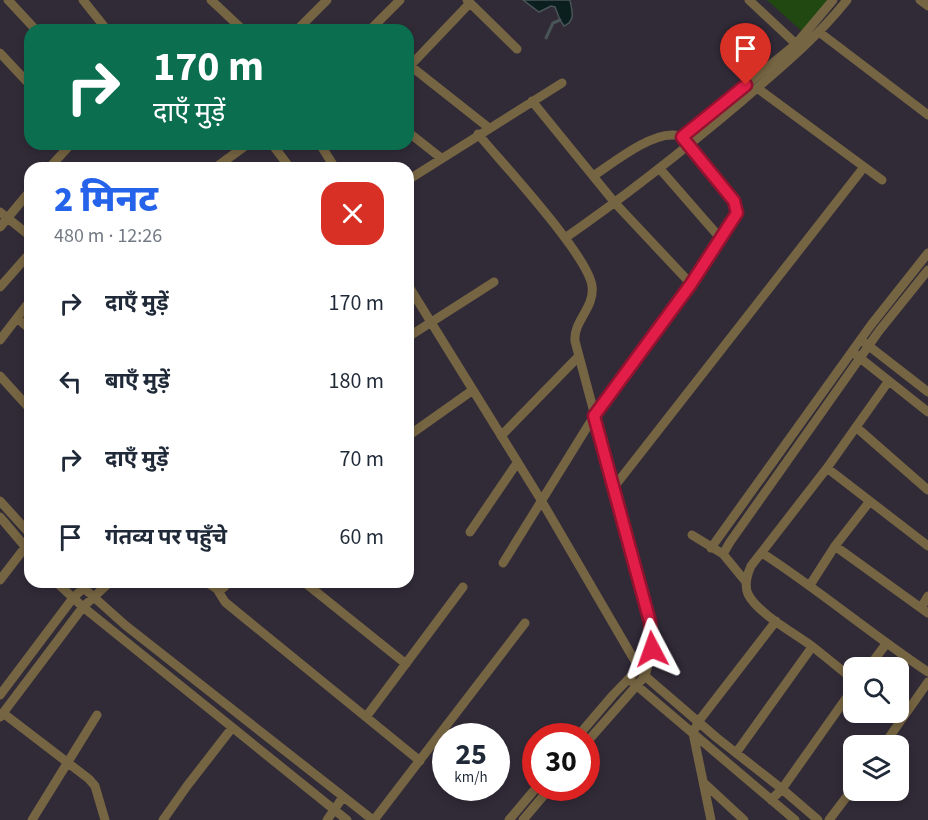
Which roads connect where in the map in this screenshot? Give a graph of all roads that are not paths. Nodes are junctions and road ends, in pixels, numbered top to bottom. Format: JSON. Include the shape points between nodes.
{"nodes":[{"id":1,"x":8,"y":0,"type":"edge"},
{"id":2,"x":83,"y":0,"type":"edge"},
{"id":3,"x":212,"y":0,"type":"edge"},
{"id":4,"x":327,"y":0,"type":"edge"},
{"id":5,"x":400,"y":0,"type":"edge"},
{"id":6,"x":750,"y":0,"type":"edge"},
{"id":7,"x":833,"y":0,"type":"edge"},
{"id":8,"x":847,"y":0,"type":"edge"},
{"id":9,"x":920,"y":0,"type":"edge"},
{"id":10,"x":469,"y":1,"type":"edge"},
{"id":11,"x":928,"y":6,"type":"edge"},
{"id":12,"x":30,"y":24,"type":"edge"},
{"id":13,"x":102,"y":24,"type":"edge"},
{"id":14,"x":237,"y":24,"type":"edge"},
{"id":15,"x":301,"y":24,"type":"edge"},
{"id":16,"x":376,"y":24,"type":"edge"},
{"id":17,"x":819,"y":32,"type":"junction"},
{"id":18,"x":796,"y":44,"type":"junction"},
{"id":19,"x":517,"y":49,"type":"dead end"},
{"id":20,"x":0,"y":53,"type":"edge"},
{"id":21,"x":414,"y":61,"type":"edge"},
{"id":22,"x":414,"y":70,"type":"edge"},
{"id":23,"x":24,"y":79,"type":"edge"},
{"id":24,"x":562,"y":83,"type":"dead end"},
{"id":25,"x":757,"y":88,"type":"junction"},
{"id":26,"x":532,"y":101,"type":"junction"},
{"id":27,"x":928,"y":115,"type":"edge"},
{"id":28,"x":489,"y":128,"type":"junction"},
{"id":29,"x":478,"y":134,"type":"junction"},
{"id":30,"x":414,"y":137,"type":"edge"},
{"id":31,"x":682,"y":137,"type":"junction"},
{"id":32,"x":690,"y":145,"type":"junction"},
{"id":33,"x":66,"y":150,"type":"edge"},
{"id":34,"x":240,"y":150,"type":"edge"},
{"id":35,"x":441,"y":158,"type":"junction"},
{"id":36,"x":54,"y":162,"type":"edge"},
{"id":37,"x":225,"y":162,"type":"edge"},
{"id":38,"x":864,"y":167,"type":"junction"},
{"id":39,"x":660,"y":169,"type":"junction"},
{"id":40,"x":414,"y":176,"type":"edge"},
{"id":41,"x":593,"y":176,"type":"junction"},
{"id":42,"x":882,"y":180,"type":"dead end"},
{"id":43,"x":24,"y":197,"type":"edge"},
{"id":44,"x":615,"y":203,"type":"junction"},
{"id":45,"x":4,"y":215,"type":"edge"},
{"id":46,"x":0,"y":227,"type":"edge"},
{"id":47,"x":24,"y":231,"type":"edge"},
{"id":48,"x":565,"y":238,"type":"junction"},
{"id":49,"x":721,"y":239,"type":"junction"},
{"id":50,"x":928,"y":253,"type":"edge"},
{"id":51,"x":24,"y":260,"type":"edge"},
{"id":52,"x":928,"y":270,"type":"edge"},
{"id":53,"x":494,"y":282,"type":"dead end"},
{"id":54,"x":691,"y":284,"type":"junction"},
{"id":55,"x":0,"y":286,"type":"edge"},
{"id":56,"x":414,"y":295,"type":"edge"},
{"id":57,"x":24,"y":309,"type":"edge"},
{"id":58,"x":17,"y":318,"type":"junction"},
{"id":59,"x":430,"y":323,"type":"junction"},
{"id":60,"x":24,"y":324,"type":"edge"},
{"id":61,"x":414,"y":333,"type":"edge"},
{"id":62,"x":0,"y":340,"type":"edge"},
{"id":63,"x":865,"y":343,"type":"junction"},
{"id":64,"x":855,"y":355,"type":"junction"},
{"id":65,"x":578,"y":357,"type":"junction"},
{"id":66,"x":0,"y":376,"type":"edge"},
{"id":67,"x":888,"y":382,"type":"junction"},
{"id":68,"x":473,"y":390,"type":"junction"},
{"id":69,"x":928,"y":392,"type":"edge"},
{"id":70,"x":24,"y":402,"type":"edge"},
{"id":71,"x":928,"y":412,"type":"edge"},
{"id":72,"x":594,"y":416,"type":"junction"},
{"id":73,"x":856,"y":428,"type":"junction"},
{"id":74,"x":414,"y":432,"type":"edge"},
{"id":75,"x":501,"y":436,"type":"junction"},
{"id":76,"x":517,"y":464,"type":"junction"},
{"id":77,"x":827,"y":468,"type":"junction"},
{"id":78,"x":614,"y":487,"type":"junction"},
{"id":79,"x":928,"y":490,"type":"edge"},
{"id":80,"x":541,"y":500,"type":"junction"},
{"id":81,"x":0,"y":501,"type":"edge"},
{"id":82,"x":870,"y":501,"type":"junction"},
{"id":83,"x":0,"y":517,"type":"edge"},
{"id":84,"x":24,"y":527,"type":"edge"},
{"id":85,"x":470,"y":532,"type":"dead end"},
{"id":86,"x":692,"y":535,"type":"dead end"},
{"id":87,"x":24,"y":542,"type":"edge"},
{"id":88,"x":835,"y":546,"type":"junction"},
{"id":89,"x":928,"y":546,"type":"edge"},
{"id":90,"x":711,"y":548,"type":"junction"},
{"id":91,"x":24,"y":553,"type":"edge"},
{"id":92,"x":762,"y":553,"type":"junction"},
{"id":93,"x":723,"y":554,"type":"junction"},
{"id":94,"x":503,"y":563,"type":"dead end"},
{"id":95,"x":0,"y":580,"type":"edge"},
{"id":96,"x":746,"y":582,"type":"junction"},
{"id":97,"x":810,"y":585,"type":"junction"},
{"id":98,"x":463,"y":587,"type":"dead end"},
{"id":99,"x":62,"y":588,"type":"edge"},
{"id":100,"x":80,"y":588,"type":"edge"},
{"id":101,"x":86,"y":588,"type":"edge"},
{"id":102,"x":104,"y":588,"type":"edge"},
{"id":103,"x":223,"y":588,"type":"edge"},
{"id":104,"x":311,"y":588,"type":"edge"},
{"id":105,"x":218,"y":589,"type":"joint"},
{"id":106,"x":928,"y":596,"type":"edge"},
{"id":107,"x":94,"y":597,"type":"junction"},
{"id":108,"x":73,"y":598,"type":"junction"},
{"id":109,"x":83,"y":607,"type":"junction"},
{"id":110,"x":924,"y":610,"type":"edge"},
{"id":111,"x":776,"y":621,"type":"junction"},
{"id":112,"x":525,"y":623,"type":"dead end"},
{"id":113,"x":886,"y":644,"type":"junction"},
{"id":114,"x":812,"y":646,"type":"junction"},
{"id":115,"x":876,"y":657,"type":"edge"},
{"id":116,"x":406,"y":664,"type":"junction"},
{"id":117,"x":843,"y":671,"type":"edge"},
{"id":118,"x":642,"y":672,"type":"junction"},
{"id":119,"x":928,"y":672,"type":"edge"},
{"id":120,"x":628,"y":679,"type":"junction"},
{"id":121,"x":928,"y":682,"type":"edge"},
{"id":122,"x":637,"y":686,"type":"junction"},
{"id":123,"x":0,"y":695,"type":"edge"},
{"id":124,"x":843,"y":703,"type":"edge"},
{"id":125,"x":2,"y":715,"type":"edge"},
{"id":126,"x":98,"y":715,"type":"dead end"},
{"id":127,"x":366,"y":717,"type":"junction"},
{"id":128,"x":698,"y":722,"type":"junction"},
{"id":129,"x":589,"y":723,"type":"edge"},
{"id":130,"x":232,"y":728,"type":"junction"},
{"id":131,"x":600,"y":728,"type":"edge"},
{"id":132,"x":693,"y":733,"type":"junction"},
{"id":133,"x":891,"y":735,"type":"edge"},
{"id":134,"x":735,"y":753,"type":"junction"},
{"id":135,"x":420,"y":761,"type":"junction"},
{"id":136,"x":69,"y":762,"type":"junction"},
{"id":137,"x":704,"y":783,"type":"junction"},
{"id":138,"x":782,"y":789,"type":"junction"},
{"id":139,"x":343,"y":796,"type":"junction"},
{"id":140,"x":771,"y":800,"type":"junction"},
{"id":141,"x":525,"y":801,"type":"edge"},
{"id":142,"x":539,"y":801,"type":"edge"},
{"id":143,"x":843,"y":801,"type":"edge"},
{"id":144,"x":334,"y":809,"type":"junction"},
{"id":145,"x":32,"y":820,"type":"edge"},
{"id":146,"x":105,"y":820,"type":"edge"},
{"id":147,"x":163,"y":820,"type":"edge"},
{"id":148,"x":327,"y":820,"type":"edge"},
{"id":149,"x":347,"y":820,"type":"edge"},
{"id":150,"x":374,"y":820,"type":"edge"},
{"id":151,"x":509,"y":820,"type":"edge"},
{"id":152,"x":523,"y":820,"type":"edge"},
{"id":153,"x":711,"y":820,"type":"edge"},
{"id":154,"x":744,"y":820,"type":"edge"},
{"id":155,"x":795,"y":820,"type":"edge"},
{"id":156,"x":818,"y":820,"type":"edge"},
{"id":157,"x":829,"y":820,"type":"edge"}],
"edges":[{"from":1,"to":12,"type":"street"},
{"from":2,"to":13,"type":"street"},
{"from":3,"to":14,"type":"street"},
{"from":4,"to":15,"type":"street"},
{"from":5,"to":16,"type":"street"},
{"from":6,"to":18,"type":"street"},
{"from":7,"to":18,"type":"street"},
{"from":8,"to":17,"type":"street"},
{"from":9,"to":11,"type":"street"},
{"from":10,"to":19,"type":"street"},
{"from":10,"to":21,"type":"street"},
{"from":17,"to":25,"type":"street"},
{"from":17,"to":27,"type":"street"},
{"from":18,"to":31,"type":"street"},
{"from":20,"to":23,"type":"street"},
{"from":22,"to":28,"type":"street"},
{"from":24,"to":26,"type":"street"},
{"from":25,"to":32,"type":"street"},
{"from":25,"to":38,"type":"street"},
{"from":26,"to":28,"type":"street"},
{"from":26,"to":41,"type":"street"},
{"from":28,"to":29,"type":"street"},
{"from":29,"to":35,"type":"street"},
{"from":29,"to":48,"type":"street"},
{"from":30,"to":35,"type":"street"},
{"from":31,"to":32,"type":"street"},
{"from":31,"to":41,"type":"street","via":[[655,139]]},
{"from":32,"to":39,"type":"street"},
{"from":32,"to":49,"type":"street","via":[[736,205],[737,213]]},
{"from":33,"to":36,"type":"street"},
{"from":34,"to":37,"type":"street"},
{"from":35,"to":40,"type":"street"},
{"from":38,"to":42,"type":"street"},
{"from":38,"to":78,"type":"street"},
{"from":39,"to":44,"type":"street"},
{"from":39,"to":49,"type":"street"},
{"from":41,"to":44,"type":"street"},
{"from":43,"to":45,"type":"street"},
{"from":44,"to":48,"type":"street"},
{"from":44,"to":54,"type":"street"},
{"from":45,"to":46,"type":"street"},
{"from":45,"to":47,"type":"street"},
{"from":48,"to":65,"type":"street","via":[[592,284],[592,299],[574,335]]},
{"from":49,"to":54,"type":"street"},
{"from":50,"to":63,"type":"street"},
{"from":51,"to":55,"type":"street"},
{"from":52,"to":63,"type":"street"},
{"from":53,"to":59,"type":"street"},
{"from":54,"to":72,"type":"street"},
{"from":56,"to":59,"type":"street"},
{"from":57,"to":58,"type":"street"},
{"from":58,"to":60,"type":"street"},
{"from":58,"to":62,"type":"street"},
{"from":59,"to":61,"type":"street"},
{"from":59,"to":68,"type":"street"},
{"from":63,"to":64,"type":"street"},
{"from":63,"to":69,"type":"street"},
{"from":64,"to":67,"type":"street"},
{"from":64,"to":90,"type":"street"},
{"from":64,"to":93,"type":"street"},
{"from":65,"to":72,"type":"street"},
{"from":65,"to":75,"type":"street"},
{"from":66,"to":70,"type":"street"},
{"from":67,"to":71,"type":"street"},
{"from":67,"to":73,"type":"street"},
{"from":68,"to":74,"type":"street"},
{"from":68,"to":75,"type":"street"},
{"from":72,"to":78,"type":"street"},
{"from":72,"to":80,"type":"street"},
{"from":73,"to":77,"type":"street"},
{"from":73,"to":79,"type":"street"},
{"from":75,"to":76,"type":"street"},
{"from":76,"to":80,"type":"street"},
{"from":76,"to":85,"type":"street"},
{"from":77,"to":82,"type":"street"},
{"from":77,"to":92,"type":"street"},
{"from":78,"to":118,"type":"street","via":[[650,622],[652,649]]},
{"from":80,"to":94,"type":"street"},
{"from":80,"to":118,"type":"street"},
{"from":81,"to":84,"type":"street"},
{"from":82,"to":88,"type":"street"},
{"from":82,"to":89,"type":"street"},
{"from":83,"to":87,"type":"street"},
{"from":86,"to":90,"type":"street"},
{"from":88,"to":97,"type":"street"},
{"from":88,"to":110,"type":"street"},
{"from":90,"to":93,"type":"street"},
{"from":91,"to":95,"type":"street"},
{"from":92,"to":96,"type":"street","via":[[749,570]]},
{"from":92,"to":97,"type":"street"},
{"from":93,"to":96,"type":"street"},
{"from":96,"to":111,"type":"street","via":[[753,600]]},
{"from":97,"to":113,"type":"street"},
{"from":98,"to":116,"type":"street"},
{"from":99,"to":108,"type":"street"},
{"from":100,"to":108,"type":"street"},
{"from":101,"to":107,"type":"street"},
{"from":102,"to":107,"type":"street"},
{"from":103,"to":105,"type":"street"},
{"from":104,"to":116,"type":"street"},
{"from":105,"to":127,"type":"street","via":[[225,602]]},
{"from":106,"to":110,"type":"street"},
{"from":107,"to":109,"type":"street"},
{"from":107,"to":139,"type":"street"},
{"from":108,"to":109,"type":"street"},
{"from":108,"to":123,"type":"street"},
{"from":109,"to":125,"type":"street"},
{"from":109,"to":130,"type":"street"},
{"from":111,"to":114,"type":"street"},
{"from":111,"to":128,"type":"street"},
{"from":112,"to":135,"type":"street"},
{"from":113,"to":115,"type":"street"},
{"from":113,"to":119,"type":"street"},
{"from":114,"to":117,"type":"street"},
{"from":114,"to":134,"type":"street"},
{"from":116,"to":127,"type":"street"},
{"from":118,"to":120,"type":"street"},
{"from":118,"to":122,"type":"street"},
{"from":118,"to":128,"type":"street"},
{"from":120,"to":122,"type":"street"},
{"from":120,"to":129,"type":"street"},
{"from":121,"to":133,"type":"street"},
{"from":122,"to":131,"type":"street"},
{"from":122,"to":132,"type":"street"},
{"from":124,"to":138,"type":"street"},
{"from":125,"to":136,"type":"street"},
{"from":126,"to":136,"type":"street"},
{"from":127,"to":135,"type":"street"},
{"from":128,"to":132,"type":"street"},
{"from":128,"to":134,"type":"street"},
{"from":130,"to":144,"type":"street"},
{"from":130,"to":147,"type":"street"},
{"from":132,"to":137,"type":"street"},
{"from":132,"to":140,"type":"street"},
{"from":134,"to":138,"type":"street"},
{"from":135,"to":150,"type":"street"},
{"from":136,"to":145,"type":"street"},
{"from":136,"to":146,"type":"street","via":[[95,786]]},
{"from":137,"to":153,"type":"street"},
{"from":137,"to":154,"type":"street"},
{"from":138,"to":140,"type":"street"},
{"from":138,"to":156,"type":"street"},
{"from":139,"to":144,"type":"street"},
{"from":139,"to":150,"type":"street"},
{"from":140,"to":155,"type":"street"},
{"from":141,"to":151,"type":"street"},
{"from":142,"to":152,"type":"street"},
{"from":143,"to":157,"type":"street"},
{"from":144,"to":148,"type":"street"},
{"from":144,"to":149,"type":"street"}]}
